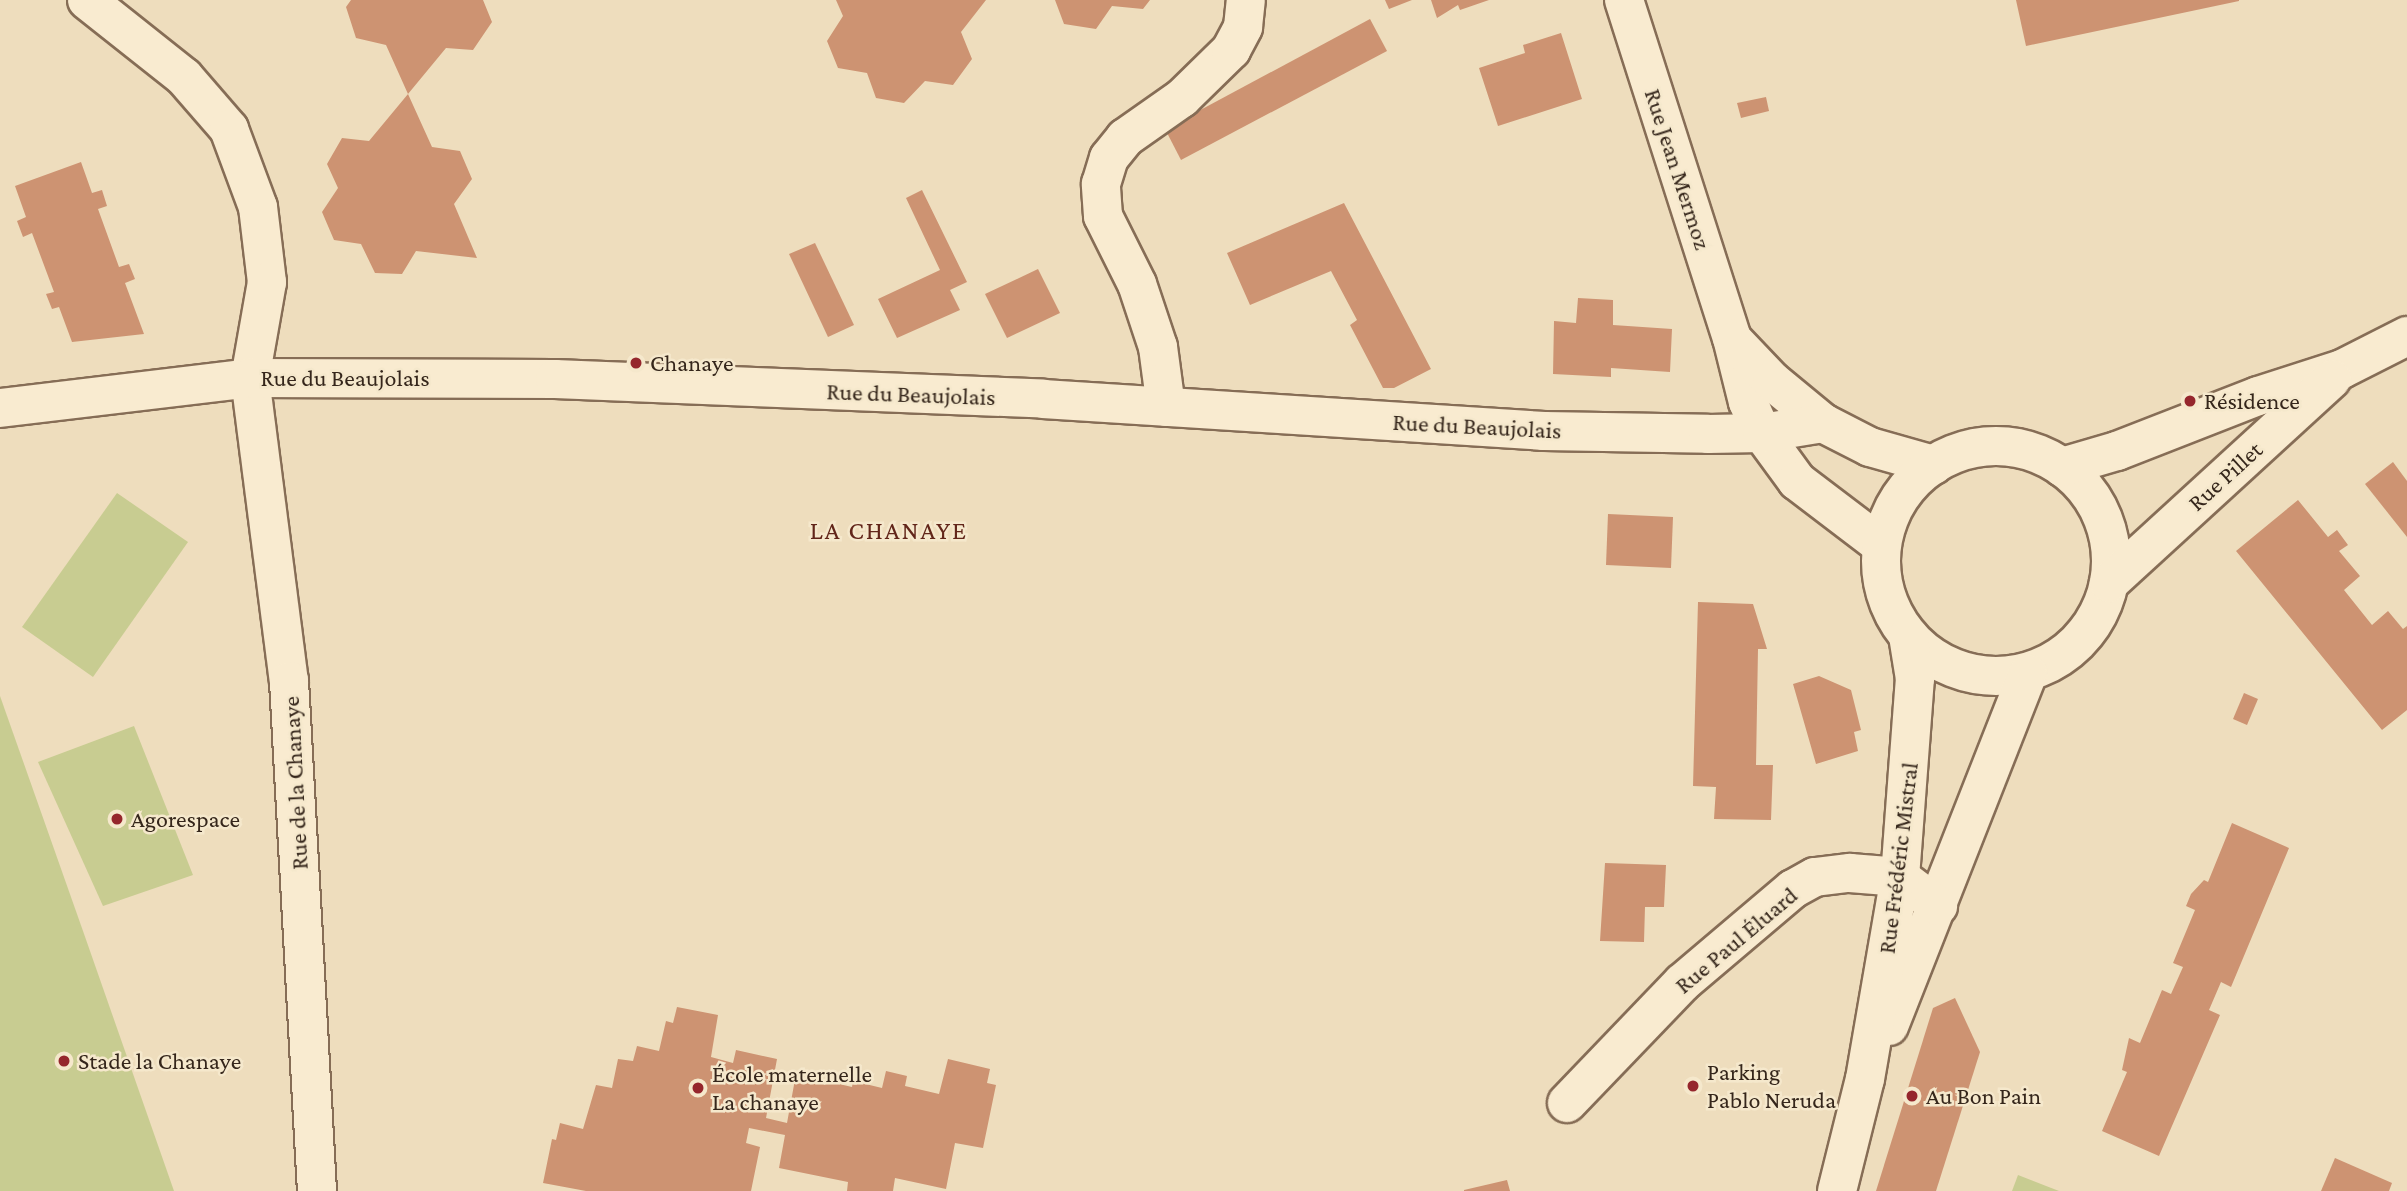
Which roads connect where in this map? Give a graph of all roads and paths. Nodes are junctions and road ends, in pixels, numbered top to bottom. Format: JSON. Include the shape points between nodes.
{"nodes":[{"id":1,"x":87,"y":0,"type":"edge"},
{"id":2,"x":1246,"y":0,"type":"edge"},
{"id":3,"x":1624,"y":0,"type":"edge"},
{"id":4,"x":2407,"y":336,"type":"edge"},
{"id":5,"x":1732,"y":338,"type":"junction"},
{"id":6,"x":2342,"y":369,"type":"junction"},
{"id":7,"x":250,"y":378,"type":"junction"},
{"id":8,"x":1166,"y":407,"type":"junction"},
{"id":9,"x":0,"y":408,"type":"edge"},
{"id":10,"x":1823,"y":423,"type":"junction"},
{"id":11,"x":1762,"y":432,"type":"junction"},
{"id":12,"x":1933,"y":465,"type":"junction"},
{"id":13,"x":2062,"y":467,"type":"junction"},
{"id":14,"x":1881,"y":545,"type":"junction"},
{"id":15,"x":2109,"y":583,"type":"junction"},
{"id":16,"x":1908,"y":636,"type":"junction"},
{"id":17,"x":2028,"y":673,"type":"junction"},
{"id":18,"x":1900,"y":877,"type":"junction"},
{"id":19,"x":1938,"y":906,"type":"junction"},
{"id":20,"x":1865,"y":1079,"type":"junction"},
{"id":21,"x":1567,"y":1104,"type":"dead end"},
{"id":22,"x":317,"y":1191,"type":"edge"},
{"id":23,"x":1837,"y":1191,"type":"edge"}],
"edges":[{"from":1,"to":7,"type":"street","name":"Rue de la Chanaye","via":[[184,77],[229,129],[257,207],[267,282]]},
{"from":2,"to":8,"type":"street","via":[[1243,27],[1231,50],[1182,98],[1125,138],[1109,158],[1101,184],[1103,216],[1137,284],[1158,347]]},
{"from":3,"to":5,"type":"street","name":"Rue Jean Mermoz"},
{"from":4,"to":6,"type":"street","name":"Rue Pillet"},
{"from":5,"to":10,"type":"street","name":"Rue Jean Mermoz"},
{"from":5,"to":11,"type":"street","name":"Rue Jean Mermoz","via":[[1748,402]]},
{"from":6,"to":13,"type":"street","name":"Rue Pillet"},
{"from":6,"to":15,"type":"street","name":"Rue Pillet"},
{"from":7,"to":8,"type":"street","name":"Rue du Beaujolais","via":[[555,379]]},
{"from":7,"to":9,"type":"street","name":"Rue du Beaujolais"},
{"from":7,"to":22,"type":"street","name":"Rue de la Chanaye","via":[[289,681]]},
{"from":8,"to":11,"type":"street","name":"Rue du Beaujolais","via":[[1544,430]]},
{"from":10,"to":11,"type":"street","name":"Rue du Beaujolais"},
{"from":10,"to":12,"type":"street","name":"Rue Jean Mermoz","via":[[1870,447]]},
{"from":11,"to":14,"type":"street","name":"Rue Jean Mermoz","via":[[1797,481]]},
{"from":12,"to":13,"type":"street","via":[[1978,447],[2013,447]]},
{"from":12,"to":14,"type":"street","via":[[1900,496]]},
{"from":13,"to":15,"type":"street","via":[[2090,494],[2108,532]]},
{"from":14,"to":16,"type":"street","via":[[1881,572],[1892,612]]},
{"from":15,"to":17,"type":"street","via":[[2088,632],[2062,657]]},
{"from":16,"to":17,"type":"street","via":[[1950,668],[1997,677]]},
{"from":16,"to":18,"type":"street","name":"Rue Frédéric Mistral","via":[[1915,679]]},
{"from":17,"to":19,"type":"street","name":"Rue Frédéric Mistral"},
{"from":18,"to":19,"type":"street"},
{"from":18,"to":20,"type":"street","name":"Rue Frédéric Mistral"},
{"from":18,"to":21,"type":"street","name":"Rue Paul Éluard","via":[[1850,873],[1815,877],[1793,889],[1682,983]]},
{"from":19,"to":20,"type":"street","name":"Rue Frédéric Mistral"},
{"from":20,"to":23,"type":"street","name":"Rue Frédéric Mistral"}]}
